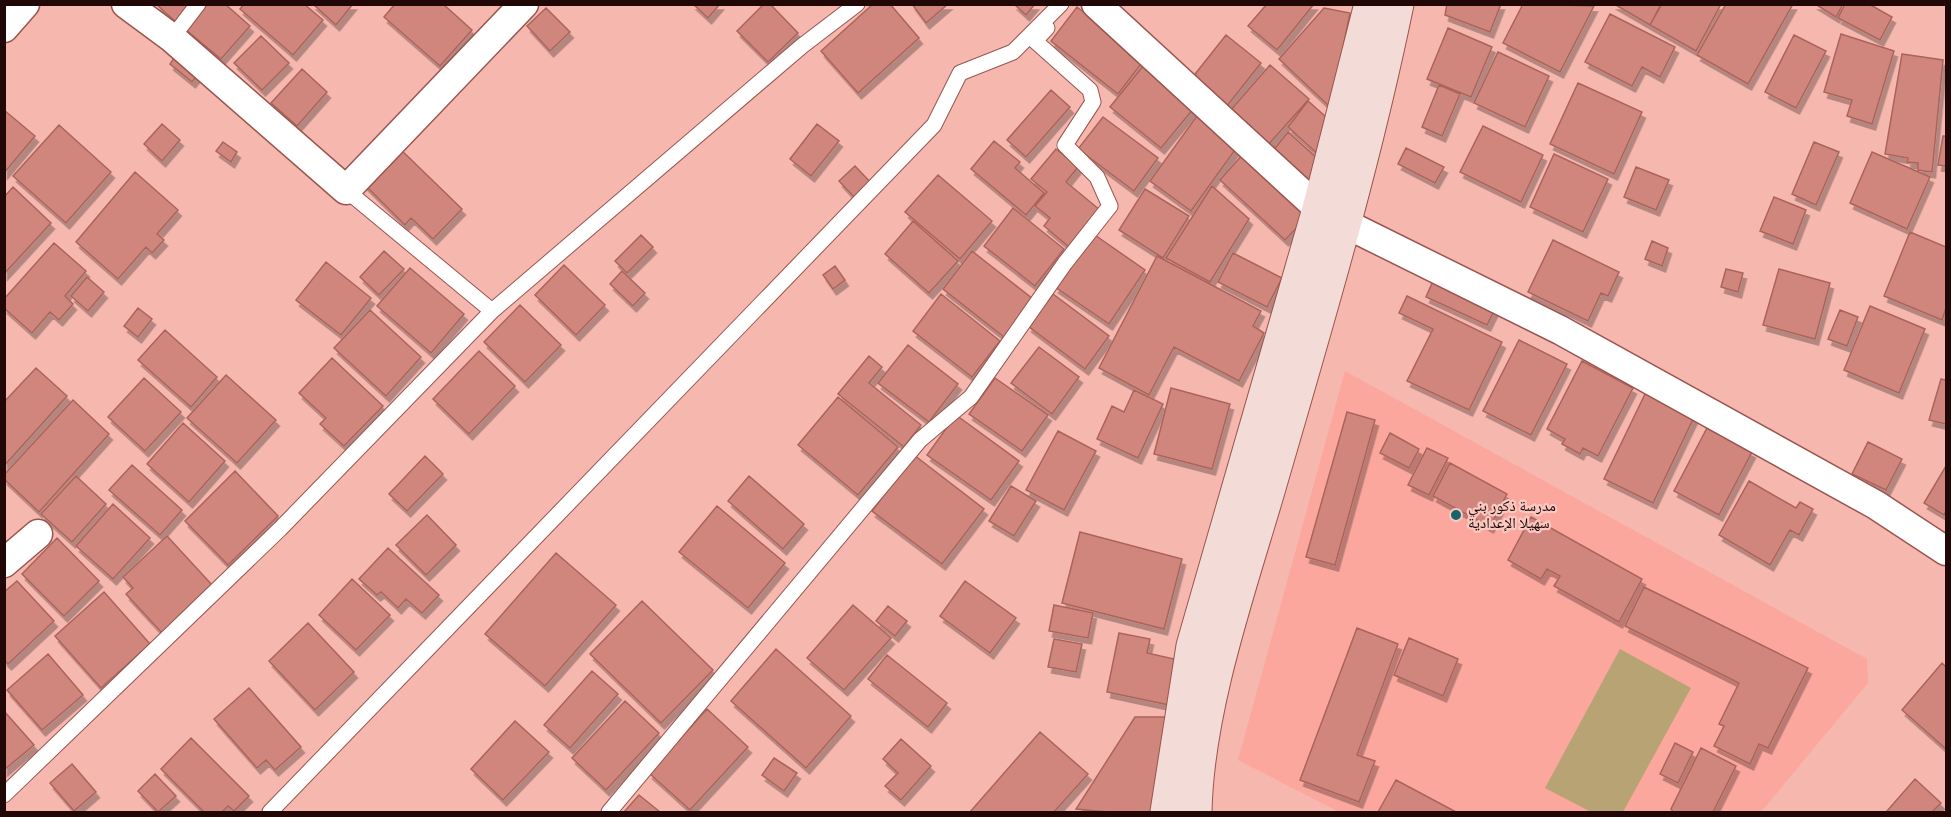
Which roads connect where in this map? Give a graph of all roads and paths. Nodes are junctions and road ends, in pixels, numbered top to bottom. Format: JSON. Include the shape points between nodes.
{"nodes":[{"id":1,"x":25,"y":4,"type":"edge"},
{"id":2,"x":126,"y":4,"type":"edge"},
{"id":3,"x":198,"y":4,"type":"edge"},
{"id":4,"x":524,"y":4,"type":"edge"},
{"id":5,"x":857,"y":4,"type":"edge"},
{"id":6,"x":1061,"y":4,"type":"edge"},
{"id":7,"x":1070,"y":4,"type":"edge"},
{"id":8,"x":1096,"y":4,"type":"edge"},
{"id":9,"x":1371,"y":4,"type":"edge"},
{"id":10,"x":1397,"y":4,"type":"edge"},
{"id":11,"x":4,"y":28,"type":"edge"},
{"id":12,"x":172,"y":38,"type":"junction"},
{"id":13,"x":346,"y":190,"type":"junction"},
{"id":14,"x":1332,"y":216,"type":"junction"},
{"id":15,"x":492,"y":310,"type":"junction"},
{"id":16,"x":38,"y":534,"type":"dead end"},
{"id":17,"x":1947,"y":550,"type":"edge"},
{"id":18,"x":4,"y":563,"type":"edge"},
{"id":19,"x":4,"y":795,"type":"edge"},
{"id":20,"x":270,"y":813,"type":"edge"},
{"id":21,"x":609,"y":813,"type":"edge"},
{"id":22,"x":1167,"y":813,"type":"edge"},
{"id":23,"x":1195,"y":813,"type":"edge"}],
"edges":[{"from":1,"to":11,"type":"street"},
{"from":2,"to":12,"type":"street"},
{"from":3,"to":12,"type":"lane"},
{"from":4,"to":13,"type":"street"},
{"from":5,"to":15,"type":"lane","via":[[802,46]]},
{"from":6,"to":20,"type":"lane","via":[[1013,52],[960,73],[934,125]]},
{"from":7,"to":21,"type":"lane","via":[[1035,41],[1090,90],[1093,102],[1065,145],[1097,177],[1110,206],[971,397],[920,440]]},
{"from":8,"to":14,"type":"street"},
{"from":9,"to":14,"type":"main road"},
{"from":10,"to":14,"type":"main road"},
{"from":12,"to":13,"type":"street"},
{"from":13,"to":15,"type":"lane"},
{"from":14,"to":17,"type":"street","via":[[1560,330],[1876,505]]},
{"from":14,"to":22,"type":"main road","via":[[1193,646]]},
{"from":14,"to":23,"type":"main road","via":[[1206,712]]},
{"from":15,"to":19,"type":"lane","via":[[280,529]]},
{"from":16,"to":18,"type":"street"}]}
